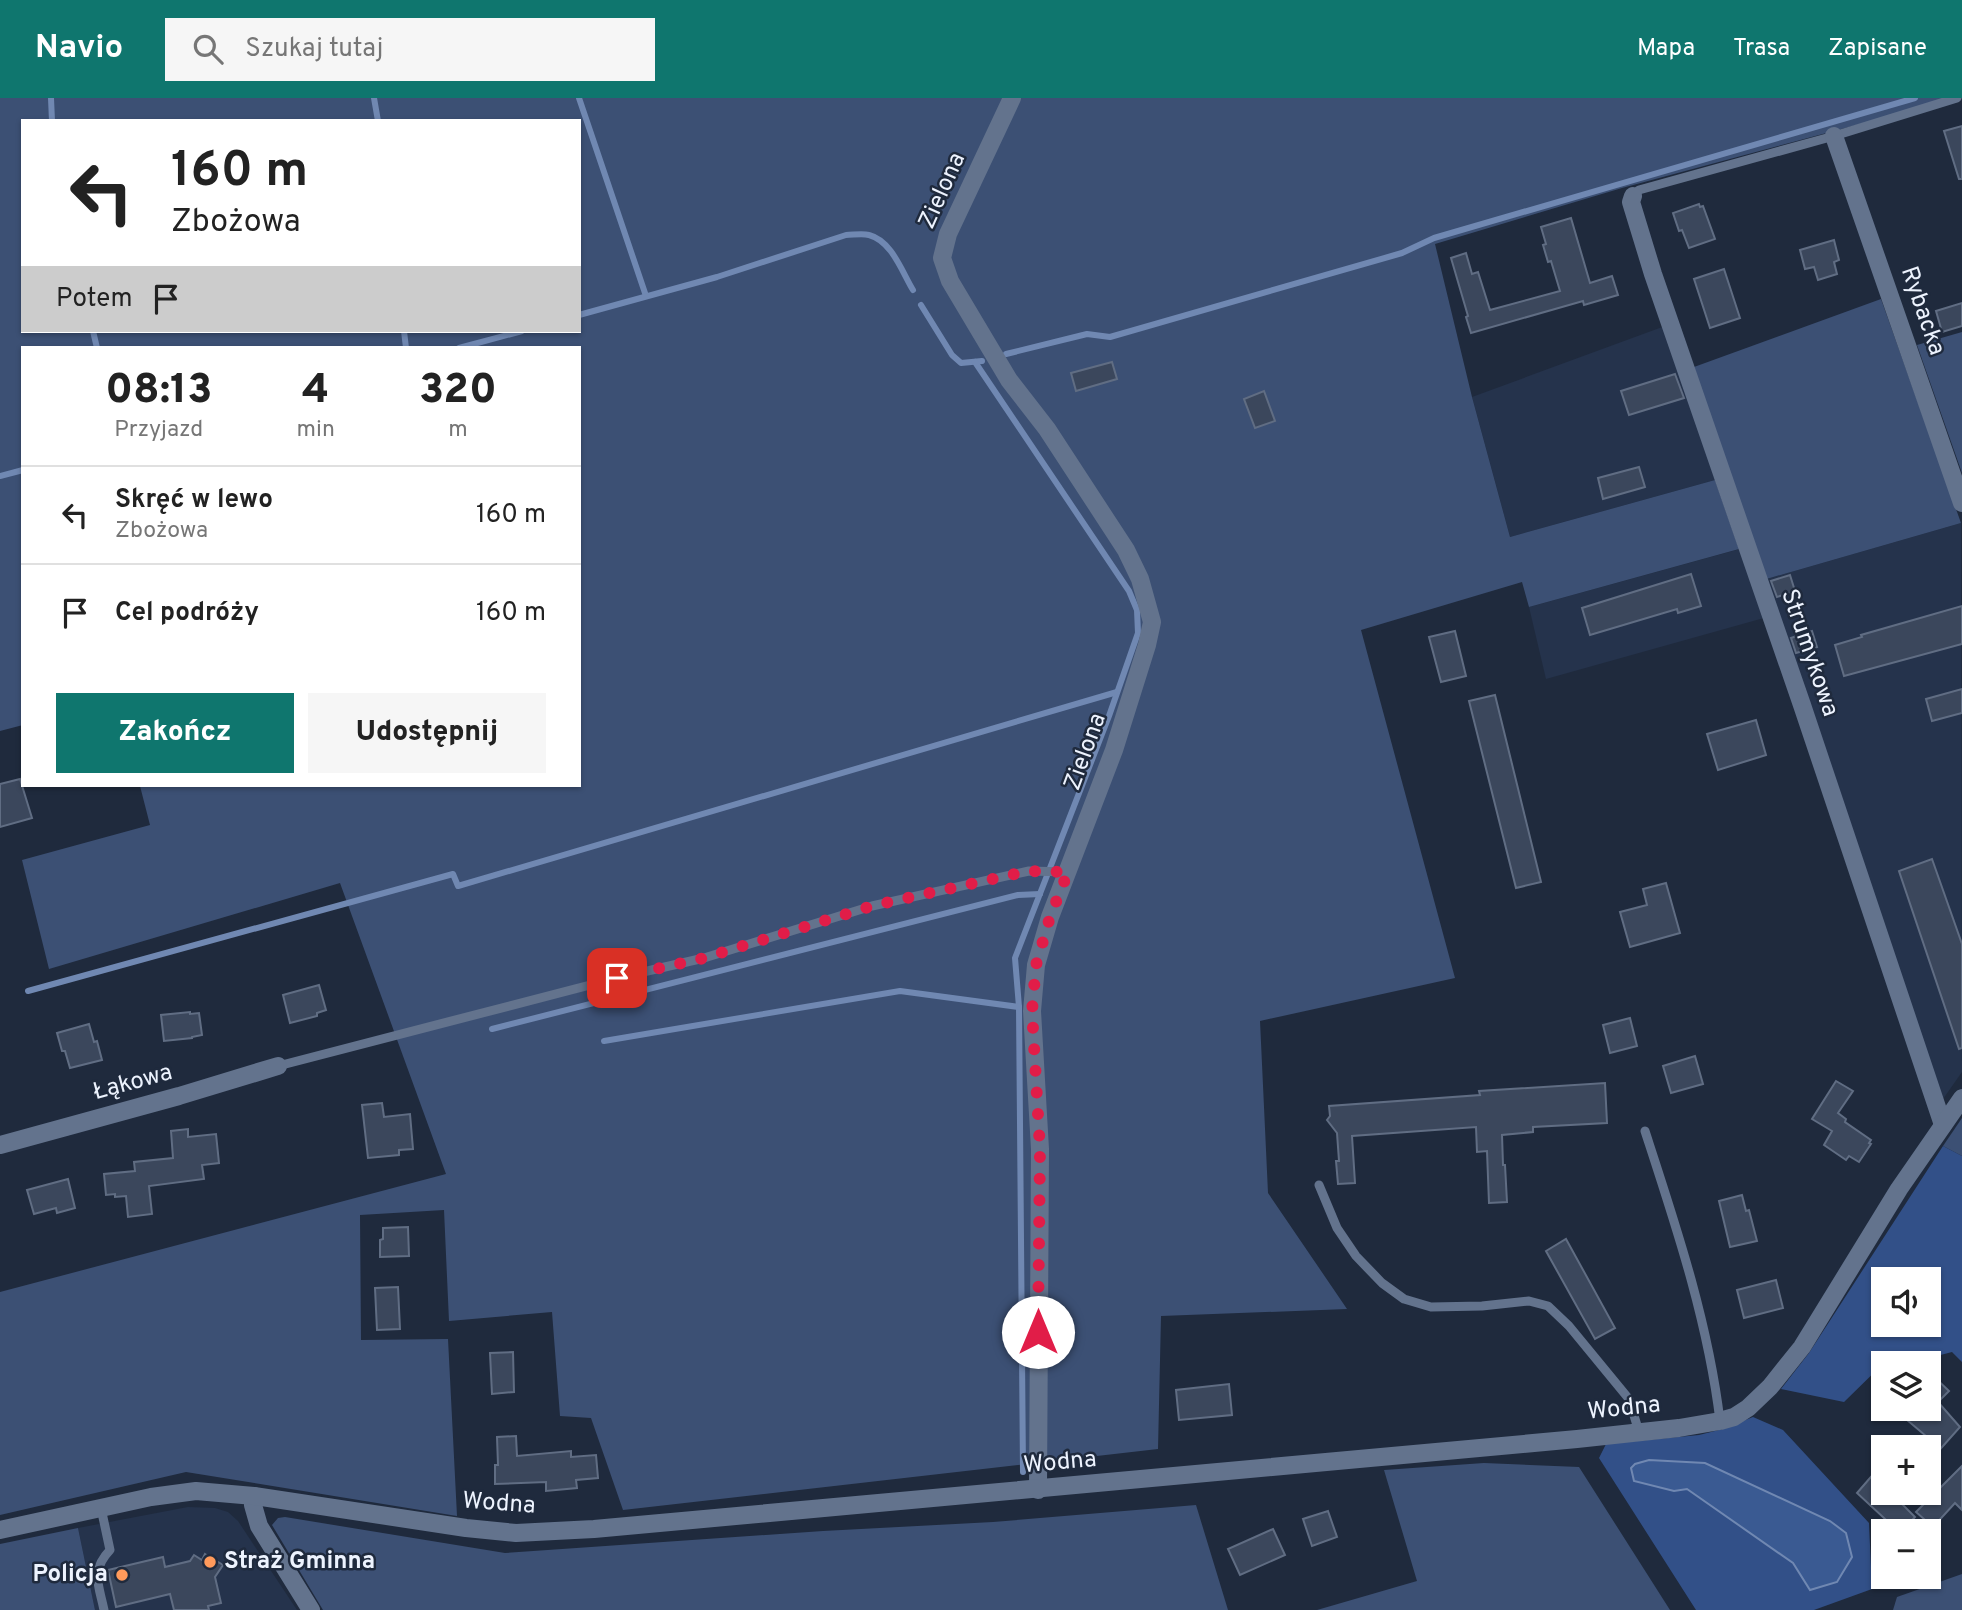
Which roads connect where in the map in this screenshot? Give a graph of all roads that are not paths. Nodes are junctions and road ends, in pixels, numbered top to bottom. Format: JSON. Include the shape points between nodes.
{"nodes":[{"id":1,"x":1012,"y":98,"type":"edge"},
{"id":2,"x":1957,"y":98,"type":"edge"},
{"id":3,"x":1834,"y":136,"type":"junction"},
{"id":4,"x":1633,"y":196,"type":"joint"},
{"id":5,"x":1962,"y":503,"type":"edge"},
{"id":6,"x":1068,"y":872,"type":"junction"},
{"id":7,"x":278,"y":1066,"type":"joint"},
{"id":8,"x":1962,"y":1098,"type":"edge"},
{"id":9,"x":1943,"y":1125,"type":"junction"},
{"id":10,"x":1645,"y":1131,"type":"dead end"},
{"id":11,"x":0,"y":1144,"type":"edge"},
{"id":12,"x":1318,"y":1185,"type":"dead end"},
{"id":13,"x":1720,"y":1421,"type":"junction"},
{"id":14,"x":1639,"y":1432,"type":"junction"},
{"id":15,"x":1038,"y":1490,"type":"junction"},
{"id":16,"x":254,"y":1496,"type":"junction"},
{"id":17,"x":101,"y":1508,"type":"junction"},
{"id":18,"x":0,"y":1530,"type":"edge"},
{"id":19,"x":104,"y":1610,"type":"edge"},
{"id":20,"x":311,"y":1610,"type":"edge"}],
"edges":[{"from":1,"to":6,"type":"street","name":"Zielona","via":[[948,234],[942,258],[950,281],[1009,380],[1047,429],[1126,550],[1152,622],[1114,750]]},
{"from":2,"to":3,"type":"lane"},
{"from":3,"to":4,"type":"lane","via":[[1639,190]]},
{"from":3,"to":5,"type":"street","name":"Rybacka"},
{"from":4,"to":9,"type":"street","name":"Strumykowa","via":[[1653,274]]},
{"from":6,"to":7,"type":"lane","via":[[1028,871],[872,906],[704,958]]},
{"from":6,"to":15,"type":"street","name":"Zielona","via":[[1036,965],[1032,1011],[1040,1149]]},
{"from":7,"to":11,"type":"street","name":"Łąkowa"},
{"from":8,"to":9,"type":"street","name":"Wodna"},
{"from":9,"to":13,"type":"street","name":"Wodna","via":[[1802,1347],[1748,1408]]},
{"from":10,"to":13,"type":"lane","via":[[1695,1290]]},
{"from":12,"to":14,"type":"lane","via":[[1337,1228],[1356,1256],[1404,1299],[1431,1307],[1529,1301],[1548,1306],[1629,1399]]},
{"from":13,"to":14,"type":"street","name":"Wodna"},
{"from":14,"to":15,"type":"street","name":"Wodna"},
{"from":15,"to":16,"type":"street","name":"Wodna","via":[[516,1533]]},
{"from":16,"to":17,"type":"street","name":"Wodna","via":[[196,1491]]},
{"from":16,"to":20,"type":"street","via":[[259,1526]]},
{"from":17,"to":18,"type":"street","name":"Wodna"},
{"from":17,"to":19,"type":"lane","via":[[110,1550],[96,1572]]}]}
